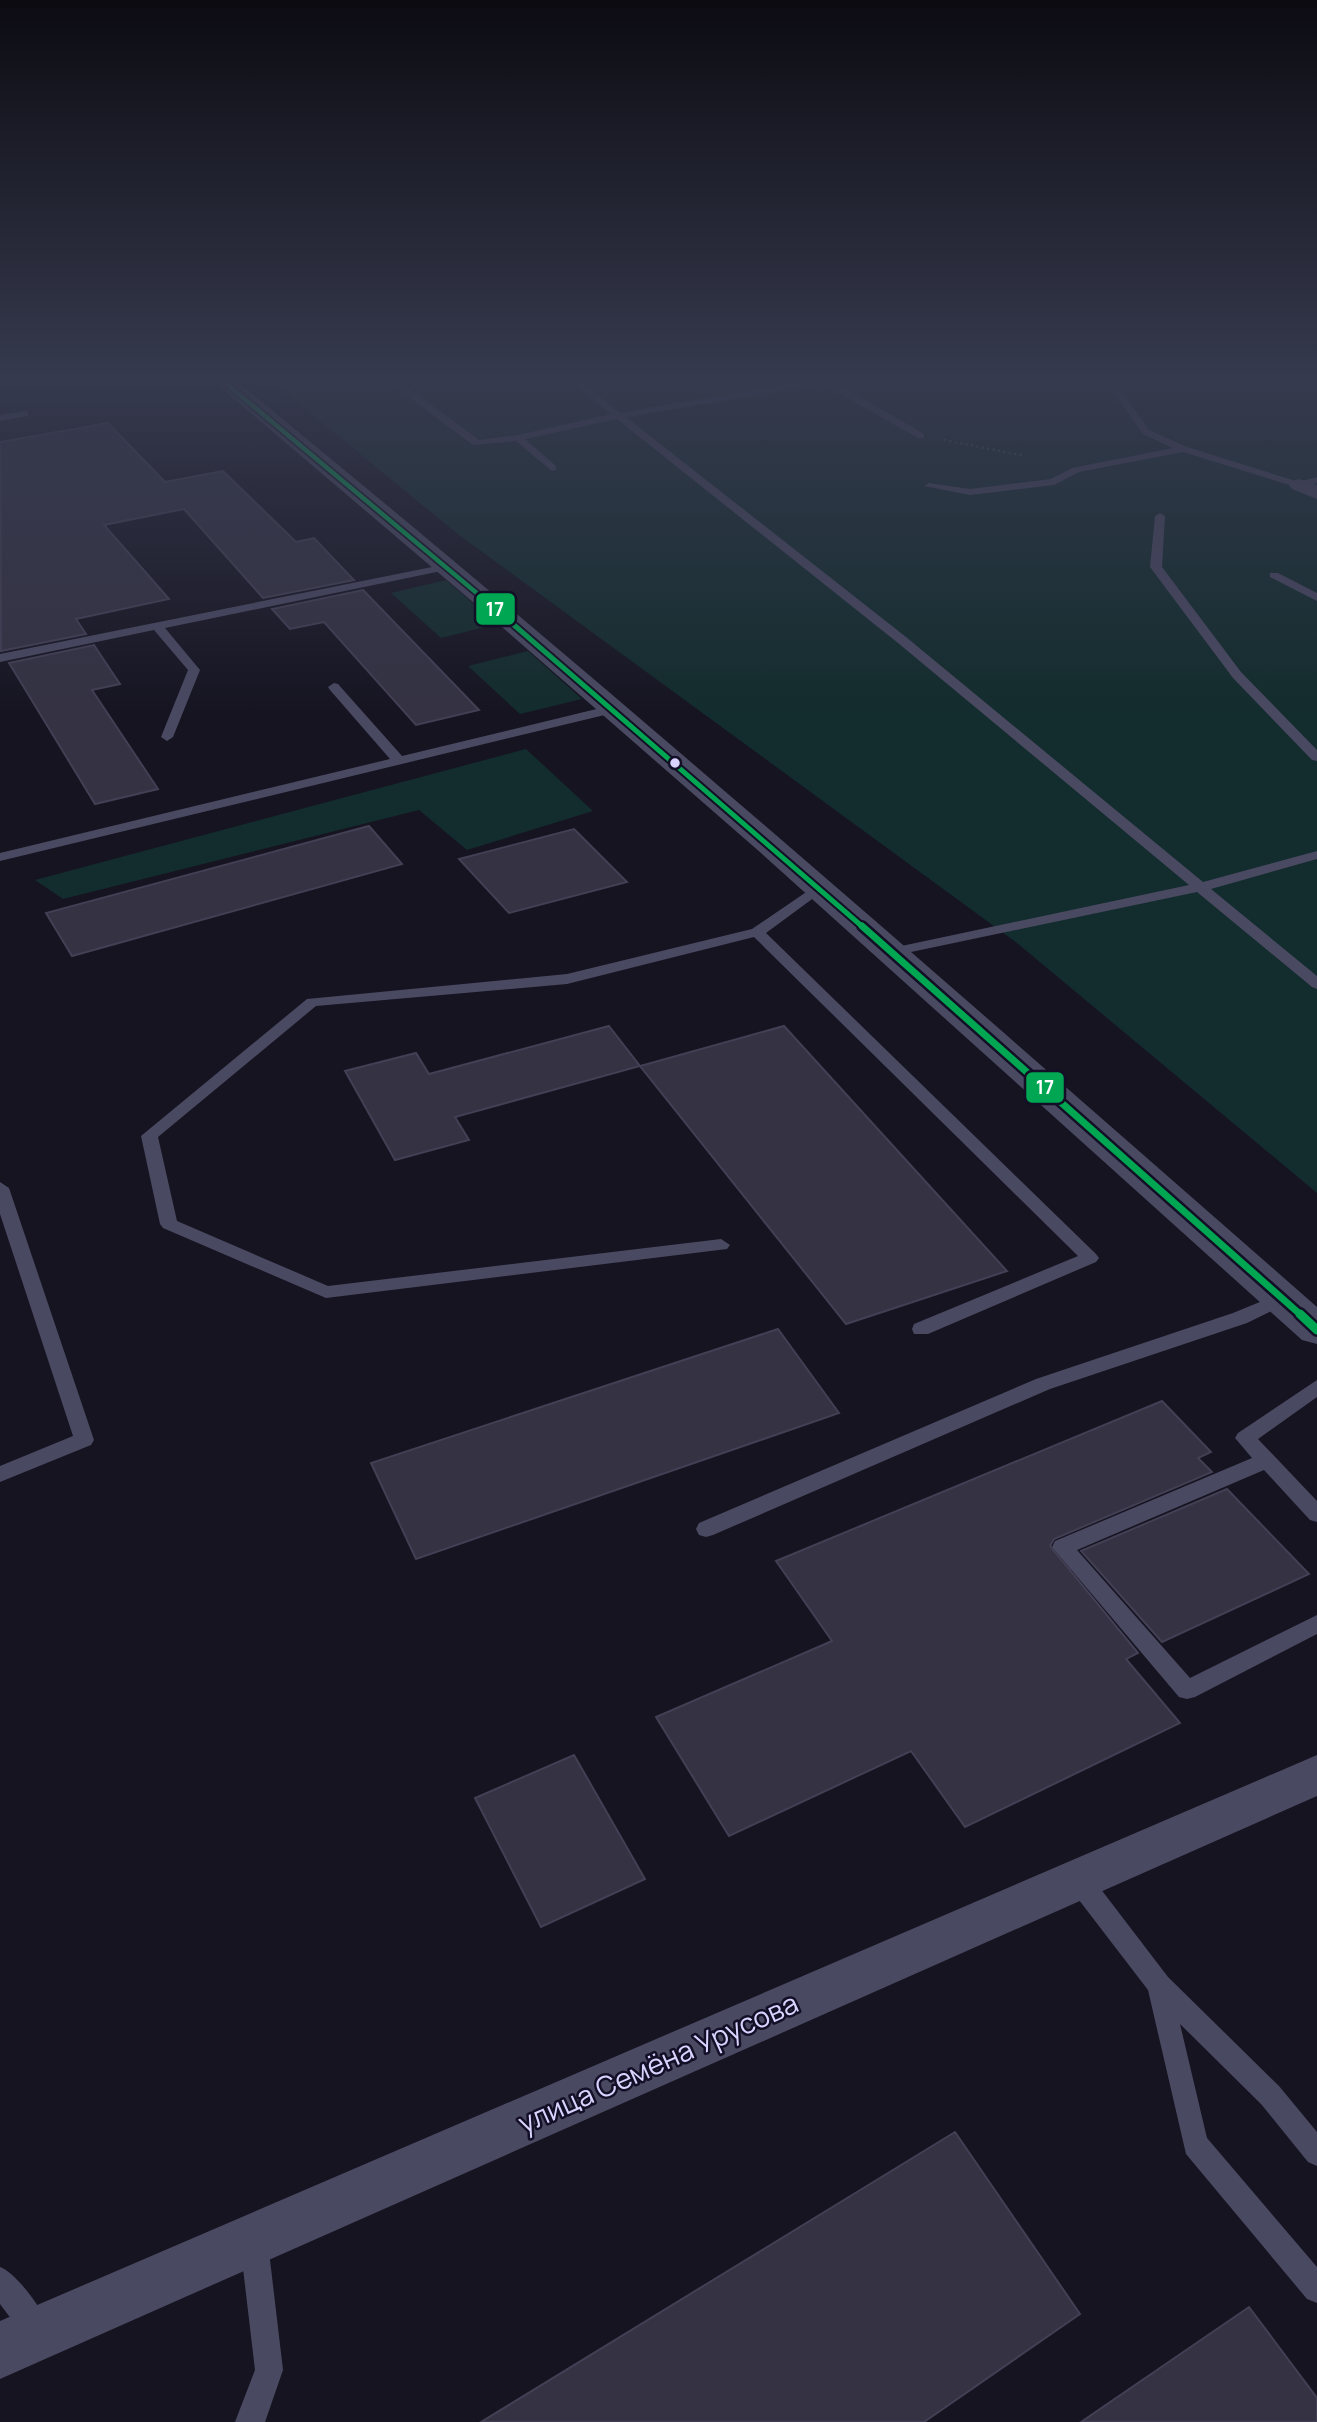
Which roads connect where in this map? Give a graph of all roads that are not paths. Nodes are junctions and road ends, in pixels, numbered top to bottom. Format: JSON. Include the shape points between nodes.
{"nodes":[{"id":1,"x":352,"y":488,"type":"edge"},
{"id":2,"x":709,"y":488,"type":"edge"},
{"id":3,"x":943,"y":488,"type":"edge"},
{"id":4,"x":1004,"y":488,"type":"edge"},
{"id":5,"x":1160,"y":516,"type":"dead end"},
{"id":6,"x":447,"y":567,"type":"junction"},
{"id":7,"x":1275,"y":575,"type":"dead end"},
{"id":8,"x":1317,"y":598,"type":"edge"},
{"id":9,"x":157,"y":626,"type":"junction"},
{"id":10,"x":0,"y":658,"type":"edge"},
{"id":11,"x":334,"y":687,"type":"dead end"},
{"id":12,"x":612,"y":709,"type":"junction"},
{"id":13,"x":167,"y":737,"type":"dead end"},
{"id":14,"x":1317,"y":757,"type":"edge"},
{"id":15,"x":399,"y":761,"type":"junction"},
{"id":16,"x":1317,"y":855,"type":"edge"},
{"id":17,"x":0,"y":857,"type":"edge"},
{"id":18,"x":1201,"y":887,"type":"junction"},
{"id":19,"x":818,"y":888,"type":"junction"},
{"id":20,"x":757,"y":932,"type":"junction"},
{"id":21,"x":892,"y":952,"type":"junction"},
{"id":22,"x":1317,"y":984,"type":"edge"},
{"id":23,"x":0,"y":1188,"type":"edge"},
{"id":24,"x":721,"y":1245,"type":"dead end"},
{"id":25,"x":1282,"y":1299,"type":"junction"},
{"id":26,"x":921,"y":1329,"type":"dead end"},
{"id":27,"x":1317,"y":1330,"type":"edge"},
{"id":28,"x":1317,"y":1387,"type":"edge"},
{"id":29,"x":1266,"y":1461,"type":"junction"},
{"id":30,"x":0,"y":1474,"type":"edge"},
{"id":31,"x":1317,"y":1514,"type":"edge"},
{"id":32,"x":706,"y":1529,"type":"dead end"},
{"id":33,"x":1317,"y":1624,"type":"edge"},
{"id":34,"x":1317,"y":1776,"type":"edge"},
{"id":35,"x":1078,"y":1879,"type":"junction"},
{"id":36,"x":1159,"y":1985,"type":"junction"},
{"id":37,"x":1317,"y":2153,"type":"edge"},
{"id":38,"x":254,"y":2239,"type":"junction"},
{"id":39,"x":0,"y":2281,"type":"edge"},
{"id":40,"x":1317,"y":2289,"type":"edge"},
{"id":41,"x":20,"y":2342,"type":"edge"},
{"id":42,"x":250,"y":2422,"type":"edge"}],
"edges":[{"from":1,"to":6,"type":"street"},
{"from":2,"to":18,"type":"lane","via":[[902,640]]},
{"from":3,"to":4,"type":"lane","via":[[971,492]]},
{"from":5,"to":14,"type":"lane","via":[[1156,567],[1237,675]]},
{"from":6,"to":9,"type":"lane"},
{"from":6,"to":12,"type":"street"},
{"from":7,"to":8,"type":"lane"},
{"from":9,"to":10,"type":"lane"},
{"from":9,"to":13,"type":"lane","via":[[194,670]]},
{"from":11,"to":15,"type":"lane"},
{"from":12,"to":15,"type":"lane"},
{"from":12,"to":19,"type":"street"},
{"from":15,"to":17,"type":"lane"},
{"from":16,"to":18,"type":"lane"},
{"from":18,"to":21,"type":"lane"},
{"from":18,"to":22,"type":"lane"},
{"from":19,"to":20,"type":"lane"},
{"from":19,"to":21,"type":"street"},
{"from":20,"to":24,"type":"lane","via":[[567,979],[312,1002],[149,1136],[169,1224],[326,1292]]},
{"from":20,"to":26,"type":"lane","via":[[1090,1258]]},
{"from":21,"to":25,"type":"street"},
{"from":23,"to":30,"type":"lane","via":[[84,1440]]},
{"from":25,"to":27,"type":"street"},
{"from":25,"to":32,"type":"lane","via":[[1240,1318],[1043,1384]]},
{"from":28,"to":29,"type":"lane","via":[[1245,1438]]},
{"from":29,"to":31,"type":"lane"},
{"from":29,"to":33,"type":"lane","via":[[1062,1547],[1187,1690]]},
{"from":34,"to":35,"type":"street","name":"улица Семёна Урусова"},
{"from":35,"to":36,"type":"lane"},
{"from":35,"to":38,"type":"street","name":"улица Семёна Урусова"},
{"from":36,"to":37,"type":"lane","via":[[1270,2095]]},
{"from":36,"to":40,"type":"lane","via":[[1195,2145]]},
{"from":38,"to":41,"type":"street","name":"улица Семёна Урусова"},
{"from":38,"to":42,"type":"lane","via":[[269,2370]]},
{"from":39,"to":41,"type":"lane"}]}
